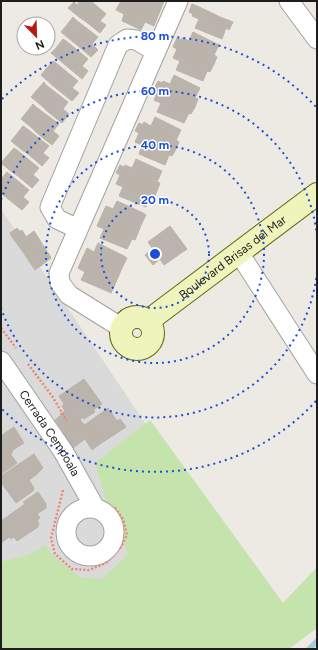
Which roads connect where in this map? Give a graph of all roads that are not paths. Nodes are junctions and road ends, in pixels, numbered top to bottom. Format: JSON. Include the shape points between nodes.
{"nodes":[{"id":1,"x":178,"y":1,"type":"edge"},
{"id":2,"x":289,"y":1,"type":"edge"},
{"id":3,"x":317,"y":39,"type":"edge"},
{"id":4,"x":155,"y":51,"type":"junction"},
{"id":5,"x":317,"y":194,"type":"edge"},
{"id":6,"x":78,"y":228,"type":"junction"},
{"id":7,"x":238,"y":253,"type":"junction"},
{"id":8,"x":122,"y":328,"type":"joint"},
{"id":9,"x":1,"y":361,"type":"edge"},
{"id":10,"x":317,"y":374,"type":"edge"},
{"id":11,"x":95,"y":508,"type":"dead end"}],
"edges":[{"from":1,"to":4,"type":"street"},
{"from":2,"to":3,"type":"street"},
{"from":4,"to":6,"type":"street"},
{"from":4,"to":6,"type":"street","via":[[136,40],[127,39],[118,45],[50,207],[57,219]]},
{"from":5,"to":7,"type":"street","name":"Boulevard Brisas del Mar"},
{"from":6,"to":8,"type":"street","via":[[59,273],[60,283],[69,295]]},
{"from":7,"to":8,"type":"street","name":"Boulevard Brisas del Mar","via":[[148,321],[141,317],[133,317],[126,321]]},
{"from":7,"to":10,"type":"street"},
{"from":9,"to":11,"type":"street","name":"Cerrada Cempoala","via":[[63,451]]}]}
